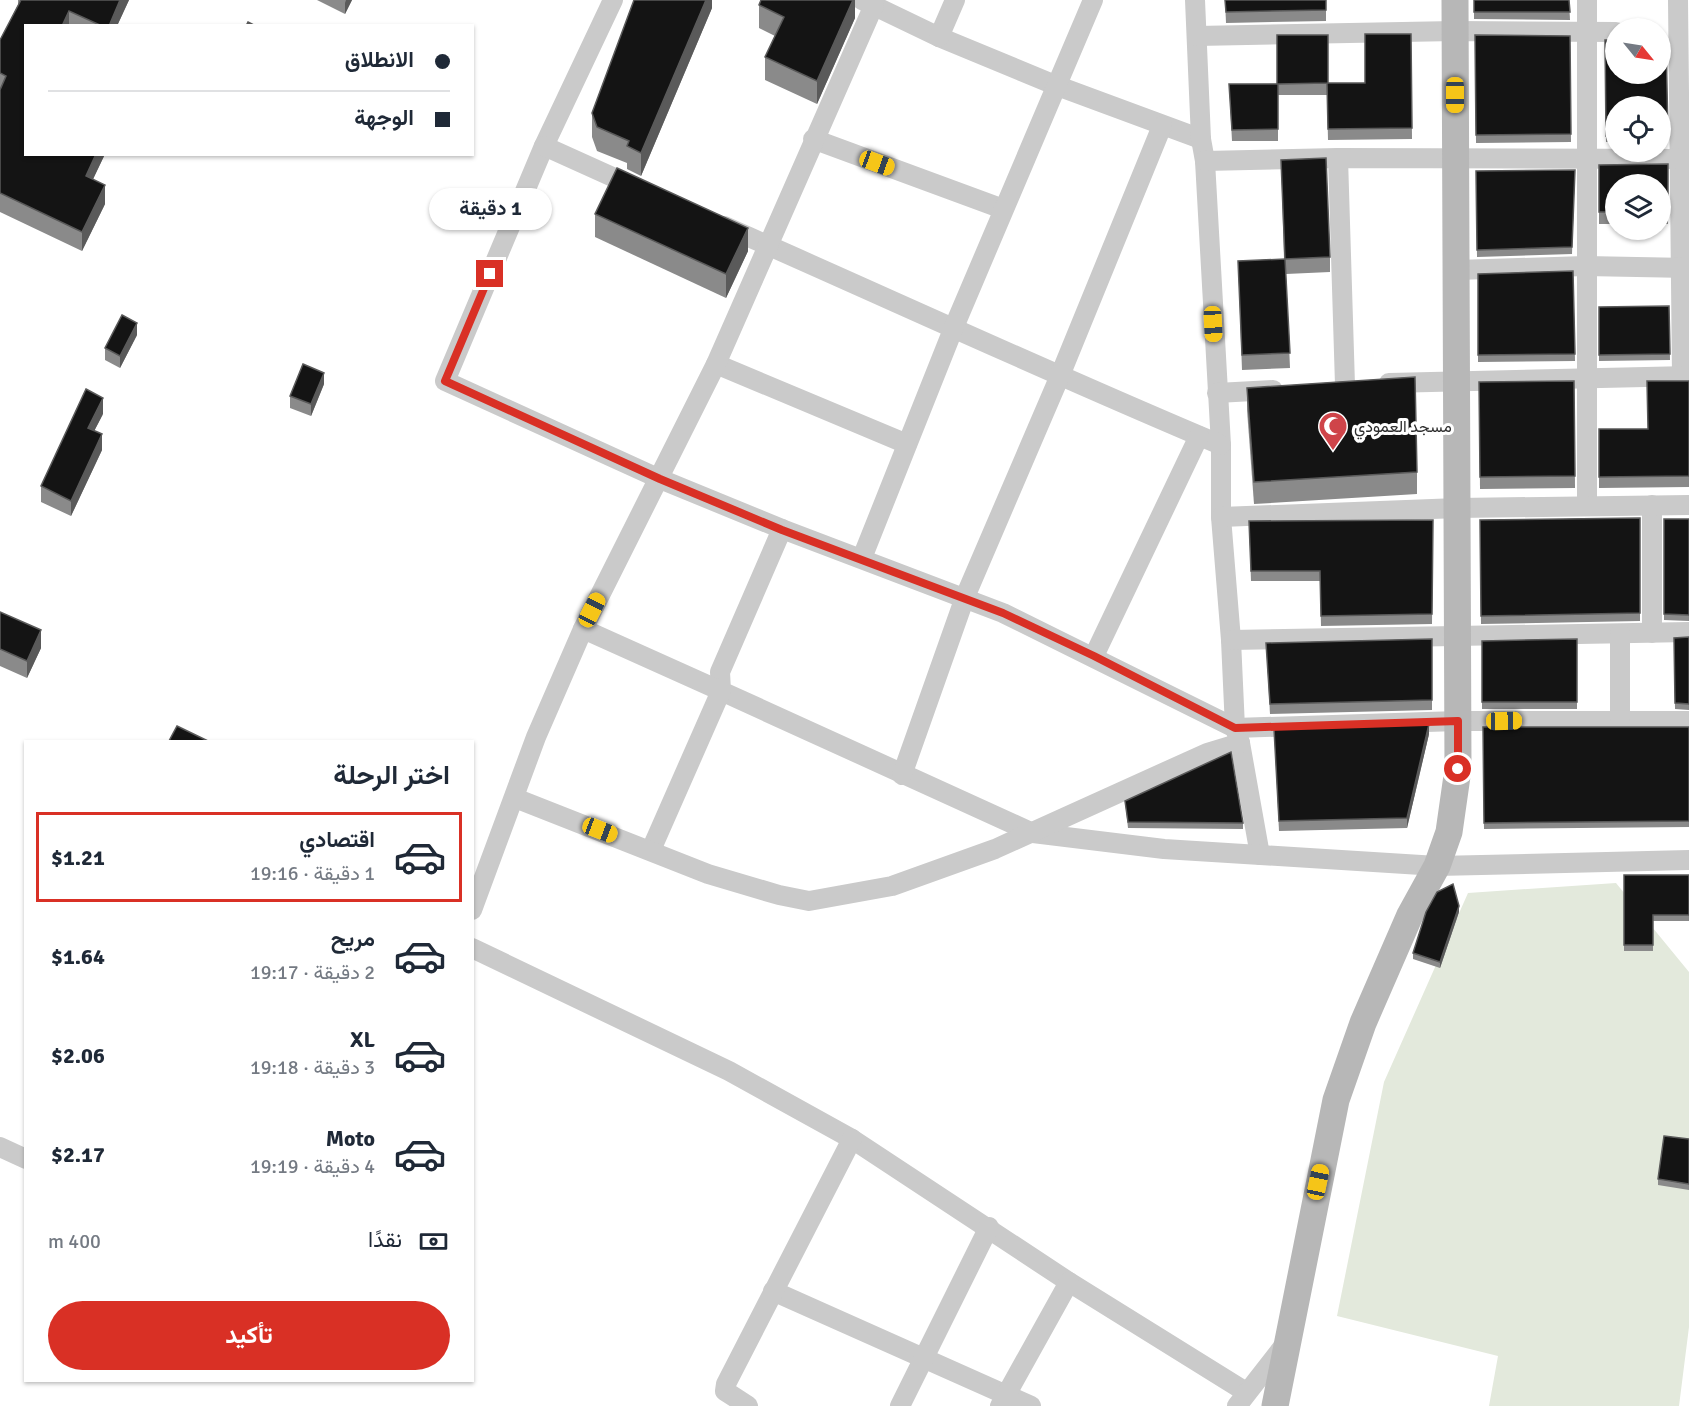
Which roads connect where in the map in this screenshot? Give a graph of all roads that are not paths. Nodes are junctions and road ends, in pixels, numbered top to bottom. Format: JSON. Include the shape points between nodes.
{"nodes":[{"id":1,"x":614,"y":0,"type":"edge"},
{"id":2,"x":956,"y":0,"type":"edge"},
{"id":3,"x":1093,"y":0,"type":"edge"},
{"id":4,"x":1195,"y":0,"type":"edge"},
{"id":5,"x":1455,"y":0,"type":"edge"},
{"id":6,"x":1587,"y":0,"type":"edge"},
{"id":7,"x":1678,"y":0,"type":"edge"},
{"id":8,"x":868,"y":3,"type":"edge"},
{"id":9,"x":1455,"y":30,"type":"junction"},
{"id":10,"x":1676,"y":31,"type":"edge"},
{"id":11,"x":1605,"y":32,"type":"edge"},
{"id":12,"x":1587,"y":33,"type":"junction"},
{"id":13,"x":1197,"y":36,"type":"junction"},
{"id":14,"x":939,"y":37,"type":"junction"},
{"id":15,"x":1055,"y":85,"type":"junction"},
{"id":16,"x":1162,"y":126,"type":"junction"},
{"id":17,"x":813,"y":139,"type":"junction"},
{"id":18,"x":1201,"y":139,"type":"junction"},
{"id":19,"x":544,"y":146,"type":"junction"},
{"id":20,"x":1338,"y":158,"type":"junction"},
{"id":21,"x":1455,"y":159,"type":"junction"},
{"id":22,"x":1684,"y":159,"type":"edge"},
{"id":23,"x":1586,"y":160,"type":"junction"},
{"id":24,"x":1205,"y":161,"type":"junction"},
{"id":25,"x":651,"y":194,"type":"edge"},
{"id":26,"x":1003,"y":209,"type":"junction"},
{"id":27,"x":705,"y":218,"type":"edge"},
{"id":28,"x":770,"y":247,"type":"junction"},
{"id":29,"x":1585,"y":266,"type":"junction"},
{"id":30,"x":1685,"y":268,"type":"edge"},
{"id":31,"x":1457,"y":270,"type":"junction"},
{"id":32,"x":954,"y":327,"type":"junction"},
{"id":33,"x":716,"y":364,"type":"junction"},
{"id":34,"x":1686,"y":376,"type":"edge"},
{"id":35,"x":1059,"y":378,"type":"junction"},
{"id":36,"x":1586,"y":378,"type":"junction"},
{"id":37,"x":1456,"y":381,"type":"junction"},
{"id":38,"x":1345,"y":385,"type":"junction"},
{"id":39,"x":1322,"y":387,"type":"edge"},
{"id":40,"x":1287,"y":389,"type":"edge"},
{"id":41,"x":1217,"y":393,"type":"junction"},
{"id":42,"x":1199,"y":436,"type":"junction"},
{"id":43,"x":908,"y":444,"type":"junction"},
{"id":44,"x":1221,"y":445,"type":"junction"},
{"id":45,"x":660,"y":479,"type":"junction"},
{"id":46,"x":1587,"y":505,"type":"junction"},
{"id":47,"x":1652,"y":505,"type":"junction"},
{"id":48,"x":1689,"y":505,"type":"edge"},
{"id":49,"x":1458,"y":508,"type":"junction"},
{"id":50,"x":1221,"y":517,"type":"junction"},
{"id":51,"x":782,"y":530,"type":"junction"},
{"id":52,"x":862,"y":558,"type":"junction"},
{"id":53,"x":965,"y":597,"type":"junction"},
{"id":54,"x":583,"y":629,"type":"junction"},
{"id":55,"x":1689,"y":632,"type":"edge"},
{"id":56,"x":1652,"y":633,"type":"junction"},
{"id":57,"x":1620,"y":634,"type":"junction"},
{"id":58,"x":1458,"y":635,"type":"junction"},
{"id":59,"x":1231,"y":640,"type":"junction"},
{"id":60,"x":1094,"y":656,"type":"junction"},
{"id":61,"x":722,"y":691,"type":"junction"},
{"id":62,"x":1620,"y":719,"type":"junction"},
{"id":63,"x":1458,"y":721,"type":"junction"},
{"id":64,"x":1689,"y":721,"type":"edge"},
{"id":65,"x":1237,"y":735,"type":"junction"},
{"id":66,"x":902,"y":775,"type":"junction"},
{"id":67,"x":515,"y":798,"type":"junction"},
{"id":68,"x":1033,"y":833,"type":"junction"},
{"id":69,"x":651,"y":850,"type":"junction"},
{"id":70,"x":1260,"y":855,"type":"junction"},
{"id":71,"x":1689,"y":860,"type":"edge"},
{"id":72,"x":1437,"y":866,"type":"junction"},
{"id":73,"x":474,"y":905,"type":"edge"},
{"id":74,"x":474,"y":949,"type":"edge"},
{"id":75,"x":852,"y":1139,"type":"junction"},
{"id":76,"x":0,"y":1147,"type":"edge"},
{"id":77,"x":24,"y":1158,"type":"edge"},
{"id":78,"x":989,"y":1227,"type":"junction"},
{"id":79,"x":1069,"y":1282,"type":"junction"},
{"id":80,"x":773,"y":1291,"type":"junction"},
{"id":81,"x":1286,"y":1343,"type":"junction"},
{"id":82,"x":924,"y":1357,"type":"junction"},
{"id":83,"x":1242,"y":1399,"type":"edge"},
{"id":84,"x":1003,"y":1400,"type":"edge"},
{"id":85,"x":748,"y":1406,"type":"edge"},
{"id":86,"x":900,"y":1406,"type":"edge"},
{"id":87,"x":1031,"y":1406,"type":"edge"},
{"id":88,"x":1275,"y":1406,"type":"edge"}],
"edges":[{"from":1,"to":19,"type":"street"},
{"from":2,"to":14,"type":"street"},
{"from":3,"to":15,"type":"street"},
{"from":4,"to":13,"type":"street"},
{"from":5,"to":9,"type":"main road"},
{"from":6,"to":12,"type":"street"},
{"from":7,"to":10,"type":"street"},
{"from":8,"to":14,"type":"street"},
{"from":8,"to":17,"type":"street"},
{"from":9,"to":12,"type":"street"},
{"from":9,"to":13,"type":"street"},
{"from":9,"to":21,"type":"main road"},
{"from":10,"to":22,"type":"street"},
{"from":11,"to":12,"type":"street"},
{"from":12,"to":23,"type":"street"},
{"from":13,"to":18,"type":"street"},
{"from":14,"to":15,"type":"street"},
{"from":15,"to":16,"type":"street"},
{"from":15,"to":26,"type":"street"},
{"from":16,"to":18,"type":"street"},
{"from":16,"to":35,"type":"street"},
{"from":17,"to":26,"type":"street"},
{"from":17,"to":28,"type":"street"},
{"from":18,"to":24,"type":"street"},
{"from":19,"to":25,"type":"street"},
{"from":19,"to":45,"type":"street","via":[[445,381]]},
{"from":20,"to":21,"type":"street"},
{"from":20,"to":24,"type":"street"},
{"from":20,"to":38,"type":"street"},
{"from":21,"to":23,"type":"street"},
{"from":21,"to":31,"type":"main road"},
{"from":22,"to":23,"type":"street"},
{"from":22,"to":30,"type":"street"},
{"from":23,"to":29,"type":"street"},
{"from":24,"to":41,"type":"street"},
{"from":26,"to":32,"type":"street"},
{"from":27,"to":28,"type":"street"},
{"from":28,"to":32,"type":"street"},
{"from":28,"to":33,"type":"street"},
{"from":29,"to":30,"type":"street"},
{"from":29,"to":31,"type":"street"},
{"from":29,"to":36,"type":"street"},
{"from":30,"to":34,"type":"street"},
{"from":31,"to":37,"type":"main road"},
{"from":32,"to":35,"type":"street"},
{"from":32,"to":43,"type":"street"},
{"from":33,"to":43,"type":"street"},
{"from":33,"to":45,"type":"street"},
{"from":34,"to":36,"type":"street"},
{"from":35,"to":42,"type":"street"},
{"from":35,"to":53,"type":"street"},
{"from":36,"to":37,"type":"street"},
{"from":36,"to":46,"type":"street"},
{"from":37,"to":38,"type":"street"},
{"from":37,"to":49,"type":"main road"},
{"from":38,"to":39,"type":"street"},
{"from":40,"to":41,"type":"street"},
{"from":41,"to":44,"type":"street"},
{"from":42,"to":44,"type":"street"},
{"from":42,"to":60,"type":"street"},
{"from":43,"to":52,"type":"street"},
{"from":44,"to":50,"type":"street"},
{"from":45,"to":51,"type":"street"},
{"from":45,"to":54,"type":"street"},
{"from":46,"to":47,"type":"street"},
{"from":46,"to":49,"type":"street"},
{"from":47,"to":48,"type":"street"},
{"from":47,"to":56,"type":"street"},
{"from":49,"to":50,"type":"street"},
{"from":49,"to":58,"type":"main road"},
{"from":50,"to":59,"type":"street"},
{"from":51,"to":52,"type":"street"},
{"from":51,"to":61,"type":"street","via":[[720,672]]},
{"from":52,"to":53,"type":"street"},
{"from":53,"to":60,"type":"street"},
{"from":53,"to":66,"type":"street"},
{"from":54,"to":61,"type":"street"},
{"from":54,"to":67,"type":"street","via":[[536,737]]},
{"from":55,"to":56,"type":"street"},
{"from":56,"to":57,"type":"street"},
{"from":57,"to":58,"type":"street"},
{"from":57,"to":62,"type":"street"},
{"from":58,"to":59,"type":"street"},
{"from":58,"to":63,"type":"main road"},
{"from":59,"to":65,"type":"street"},
{"from":60,"to":65,"type":"street"},
{"from":61,"to":66,"type":"street"},
{"from":61,"to":69,"type":"street"},
{"from":62,"to":63,"type":"street"},
{"from":62,"to":64,"type":"street"},
{"from":63,"to":65,"type":"street"},
{"from":63,"to":72,"type":"main road","via":[[1455,800]]},
{"from":65,"to":68,"type":"street","via":[[1207,753]]},
{"from":65,"to":70,"type":"street"},
{"from":66,"to":68,"type":"street"},
{"from":67,"to":69,"type":"street"},
{"from":67,"to":73,"type":"street"},
{"from":68,"to":69,"type":"street","via":[[892,885],[809,901],[708,874]]},
{"from":68,"to":70,"type":"street","via":[[1164,849]]},
{"from":70,"to":72,"type":"street"},
{"from":71,"to":72,"type":"street"},
{"from":72,"to":81,"type":"main road","via":[[1410,915],[1363,1023],[1336,1100]]},
{"from":74,"to":75,"type":"street","via":[[729,1071]]},
{"from":75,"to":78,"type":"street"},
{"from":75,"to":80,"type":"street"},
{"from":76,"to":77,"type":"street"},
{"from":78,"to":79,"type":"street"},
{"from":78,"to":82,"type":"street"},
{"from":79,"to":83,"type":"street"},
{"from":79,"to":84,"type":"street"},
{"from":80,"to":82,"type":"street"},
{"from":80,"to":85,"type":"street","via":[[726,1384],[728,1395]]},
{"from":81,"to":83,"type":"street"},
{"from":81,"to":88,"type":"main road"},
{"from":82,"to":84,"type":"street"},
{"from":82,"to":86,"type":"street"},
{"from":84,"to":87,"type":"street"}]}
